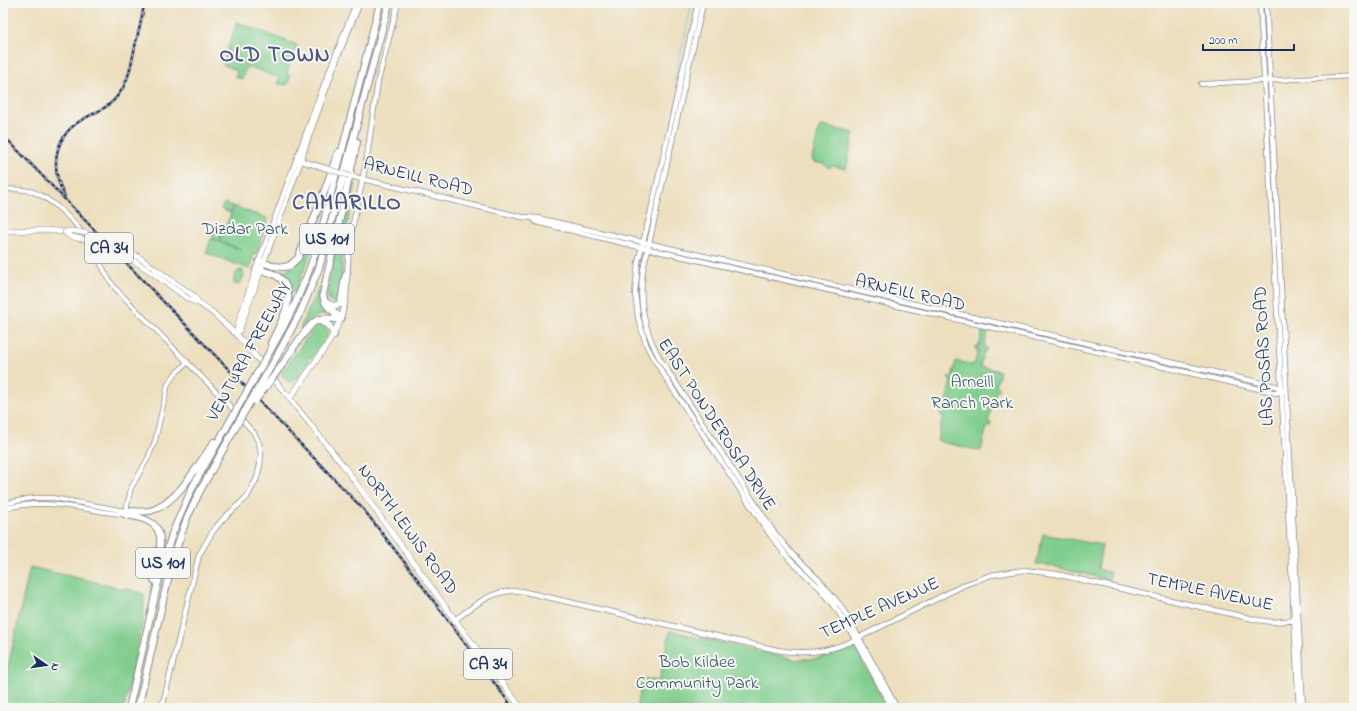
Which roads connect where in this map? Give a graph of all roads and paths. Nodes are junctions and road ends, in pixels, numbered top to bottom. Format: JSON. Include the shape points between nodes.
{"nodes":[{"id":1,"x":356,"y":3,"type":"edge"},
{"id":2,"x":360,"y":3,"type":"edge"},
{"id":3,"x":380,"y":3,"type":"edge"},
{"id":4,"x":389,"y":3,"type":"edge"},
{"id":5,"x":398,"y":3,"type":"edge"},
{"id":6,"x":698,"y":3,"type":"edge"},
{"id":7,"x":703,"y":3,"type":"edge"},
{"id":8,"x":1260,"y":3,"type":"edge"},
{"id":9,"x":1266,"y":3,"type":"edge"},
{"id":10,"x":1354,"y":76,"type":"edge"},
{"id":11,"x":1267,"y":80,"type":"junction"},
{"id":12,"x":1201,"y":84,"type":"dead end"},
{"id":13,"x":361,"y":113,"type":"junction"},
{"id":14,"x":349,"y":124,"type":"junction"},
{"id":15,"x":299,"y":160,"type":"junction"},
{"id":16,"x":363,"y":180,"type":"junction"},
{"id":17,"x":3,"y":189,"type":"edge"},
{"id":18,"x":3,"y":230,"type":"edge"},
{"id":19,"x":645,"y":245,"type":"junction"},
{"id":20,"x":261,"y":262,"type":"junction"},
{"id":21,"x":259,"y":269,"type":"junction"},
{"id":22,"x":347,"y":273,"type":"junction"},
{"id":23,"x":325,"y":301,"type":"junction"},
{"id":24,"x":637,"y":306,"type":"junction"},
{"id":25,"x":644,"y":316,"type":"junction"},
{"id":26,"x":341,"y":319,"type":"junction"},
{"id":27,"x":318,"y":320,"type":"junction"},
{"id":28,"x":237,"y":335,"type":"junction"},
{"id":29,"x":334,"y":335,"type":"junction"},
{"id":30,"x":269,"y":350,"type":"junction"},
{"id":31,"x":188,"y":362,"type":"junction"},
{"id":32,"x":1283,"y":390,"type":"junction"},
{"id":33,"x":290,"y":398,"type":"junction"},
{"id":34,"x":240,"y":421,"type":"junction"},
{"id":35,"x":225,"y":429,"type":"junction"},
{"id":36,"x":254,"y":433,"type":"joint"},
{"id":37,"x":3,"y":504,"type":"edge"},
{"id":38,"x":3,"y":509,"type":"edge"},
{"id":39,"x":126,"y":513,"type":"junction"},
{"id":40,"x":150,"y":614,"type":"junction"},
{"id":41,"x":455,"y":620,"type":"junction"},
{"id":42,"x":1296,"y":620,"type":"junction"},
{"id":43,"x":857,"y":638,"type":"junction"},
{"id":44,"x":129,"y":708,"type":"edge"},
{"id":45,"x":138,"y":708,"type":"edge"},
{"id":46,"x":162,"y":708,"type":"edge"},
{"id":47,"x":521,"y":708,"type":"edge"},
{"id":48,"x":892,"y":708,"type":"edge"},
{"id":49,"x":898,"y":708,"type":"edge"},
{"id":50,"x":1299,"y":708,"type":"edge"},
{"id":51,"x":1303,"y":708,"type":"edge"}],
"edges":[{"from":1,"to":15,"type":"main road","via":[[328,72]]},
{"from":2,"to":15,"type":"main road"},
{"from":3,"to":14,"type":"highway","name":"VENTURA FREEWAY","number":"US 101"},
{"from":4,"to":13,"type":"highway","name":"VENTURA FREEWAY","number":"US 101"},
{"from":5,"to":16,"type":"main road","via":[[378,81]]},
{"from":6,"to":19,"type":"main road","name":"EAST PONDEROSA DRIVE"},
{"from":7,"to":19,"type":"main road","name":"EAST PONDEROSA DRIVE"},
{"from":8,"to":11,"type":"main road","name":"LAS POSAS ROAD"},
{"from":9,"to":11,"type":"main road","name":"LAS POSAS ROAD"},
{"from":10,"to":11,"type":"street"},
{"from":11,"to":12,"type":"street"},
{"from":11,"to":32,"type":"main road","name":"LAS POSAS ROAD"},
{"from":13,"to":23,"type":"highway","via":[[323,294]]},
{"from":13,"to":34,"type":"highway","name":"VENTURA FREEWAY","number":"US 101","bridge":true,"via":[[319,268],[301,311]]},
{"from":14,"to":20,"type":"highway","via":[[298,258],[284,267]]},
{"from":14,"to":30,"type":"highway","name":"VENTURA FREEWAY","number":"US 101","via":[[309,271],[294,308]]},
{"from":15,"to":16,"type":"main road","name":"ARNEILL ROAD","bridge":true},
{"from":15,"to":20,"type":"main road"},
{"from":15,"to":20,"type":"main road","via":[[290,191]]},
{"from":16,"to":19,"type":"main road","name":"ARNEILL ROAD","via":[[537,218]]},
{"from":16,"to":22,"type":"main road","via":[[349,243]]},
{"from":17,"to":31,"type":"street","via":[[31,191],[54,204],[86,237],[115,288]]},
{"from":18,"to":28,"type":"main road","number":"CA 34","bridge":true,"via":[[69,230],[126,249],[194,296]]},
{"from":19,"to":24,"type":"main road","name":"EAST PONDEROSA DRIVE","via":[[638,262],[635,281]]},
{"from":19,"to":25,"type":"main road","name":"EAST PONDEROSA DRIVE","via":[[641,282]]},
{"from":19,"to":32,"type":"main road","name":"ARNEILL ROAD","via":[[1277,392]]},
{"from":20,"to":21,"type":"main road"},
{"from":21,"to":28,"type":"main road"},
{"from":21,"to":30,"type":"highway","via":[[278,277],[288,292],[287,306]]},
{"from":22,"to":23,"type":"highway","via":[[344,277],[340,304],[333,306]]},
{"from":22,"to":26,"type":"main road","via":[[346,299]]},
{"from":23,"to":26,"type":"highway","via":[[329,309]]},
{"from":24,"to":25,"type":"main road"},
{"from":24,"to":43,"type":"main road","name":"EAST PONDEROSA DRIVE","via":[[646,344],[676,394],[771,536],[790,560],[820,588]]},
{"from":25,"to":43,"type":"main road","name":"EAST PONDEROSA DRIVE","via":[[649,337],[660,359],[773,531],[840,605]]},
{"from":26,"to":27,"type":"highway"},
{"from":26,"to":29,"type":"main road"},
{"from":27,"to":29,"type":"highway","via":[[327,323]]},
{"from":27,"to":34,"type":"highway","bridge":true,"via":[[310,325]]},
{"from":28,"to":33,"type":"main road","name":"NORTH LEWIS ROAD","number":"CA 34"},
{"from":29,"to":33,"type":"main road"},
{"from":30,"to":35,"type":"highway","name":"VENTURA FREEWAY","number":"US 101","bridge":true},
{"from":31,"to":36,"type":"street"},
{"from":31,"to":39,"type":"street","via":[[170,381],[153,447],[131,488]]},
{"from":32,"to":42,"type":"main road","name":"LAS POSAS ROAD"},
{"from":33,"to":41,"type":"main road","name":"NORTH LEWIS ROAD","number":"CA 34","via":[[343,465]]},
{"from":34,"to":45,"type":"highway","name":"VENTURA FREEWAY","number":"US 101","via":[[200,491],[181,535],[172,562]]},
{"from":35,"to":39,"type":"highway","via":[[171,500],[152,510]]},
{"from":35,"to":40,"type":"highway","name":"VENTURA FREEWAY","number":"US 101","via":[[200,472],[178,518],[165,555]]},
{"from":36,"to":46,"type":"main road","via":[[261,454],[257,478],[246,497],[213,531],[199,555]]},
{"from":37,"to":39,"type":"street","via":[[28,498],[53,498]]},
{"from":38,"to":39,"type":"street","via":[[25,504],[50,503]]},
{"from":39,"to":40,"type":"highway","via":[[154,525],[160,539],[161,547]]},
{"from":40,"to":44,"type":"highway","name":"VENTURA FREEWAY","number":"US 101"},
{"from":41,"to":43,"type":"main road","name":"TEMPLE AVENUE","via":[[488,596],[517,591],[783,652],[819,652]]},
{"from":41,"to":47,"type":"main road","name":"NORTH LEWIS ROAD","number":"CA 34"},
{"from":42,"to":43,"type":"main road","name":"TEMPLE AVENUE","via":[[1258,620],[1056,574],[1016,571],[991,575],[971,582]]},
{"from":42,"to":50,"type":"main road","name":"LAS POSAS ROAD"},
{"from":42,"to":51,"type":"main road","name":"LAS POSAS ROAD"},
{"from":43,"to":48,"type":"main road","name":"EAST PONDEROSA DRIVE"},
{"from":43,"to":49,"type":"main road","name":"EAST PONDEROSA DRIVE"}]}
